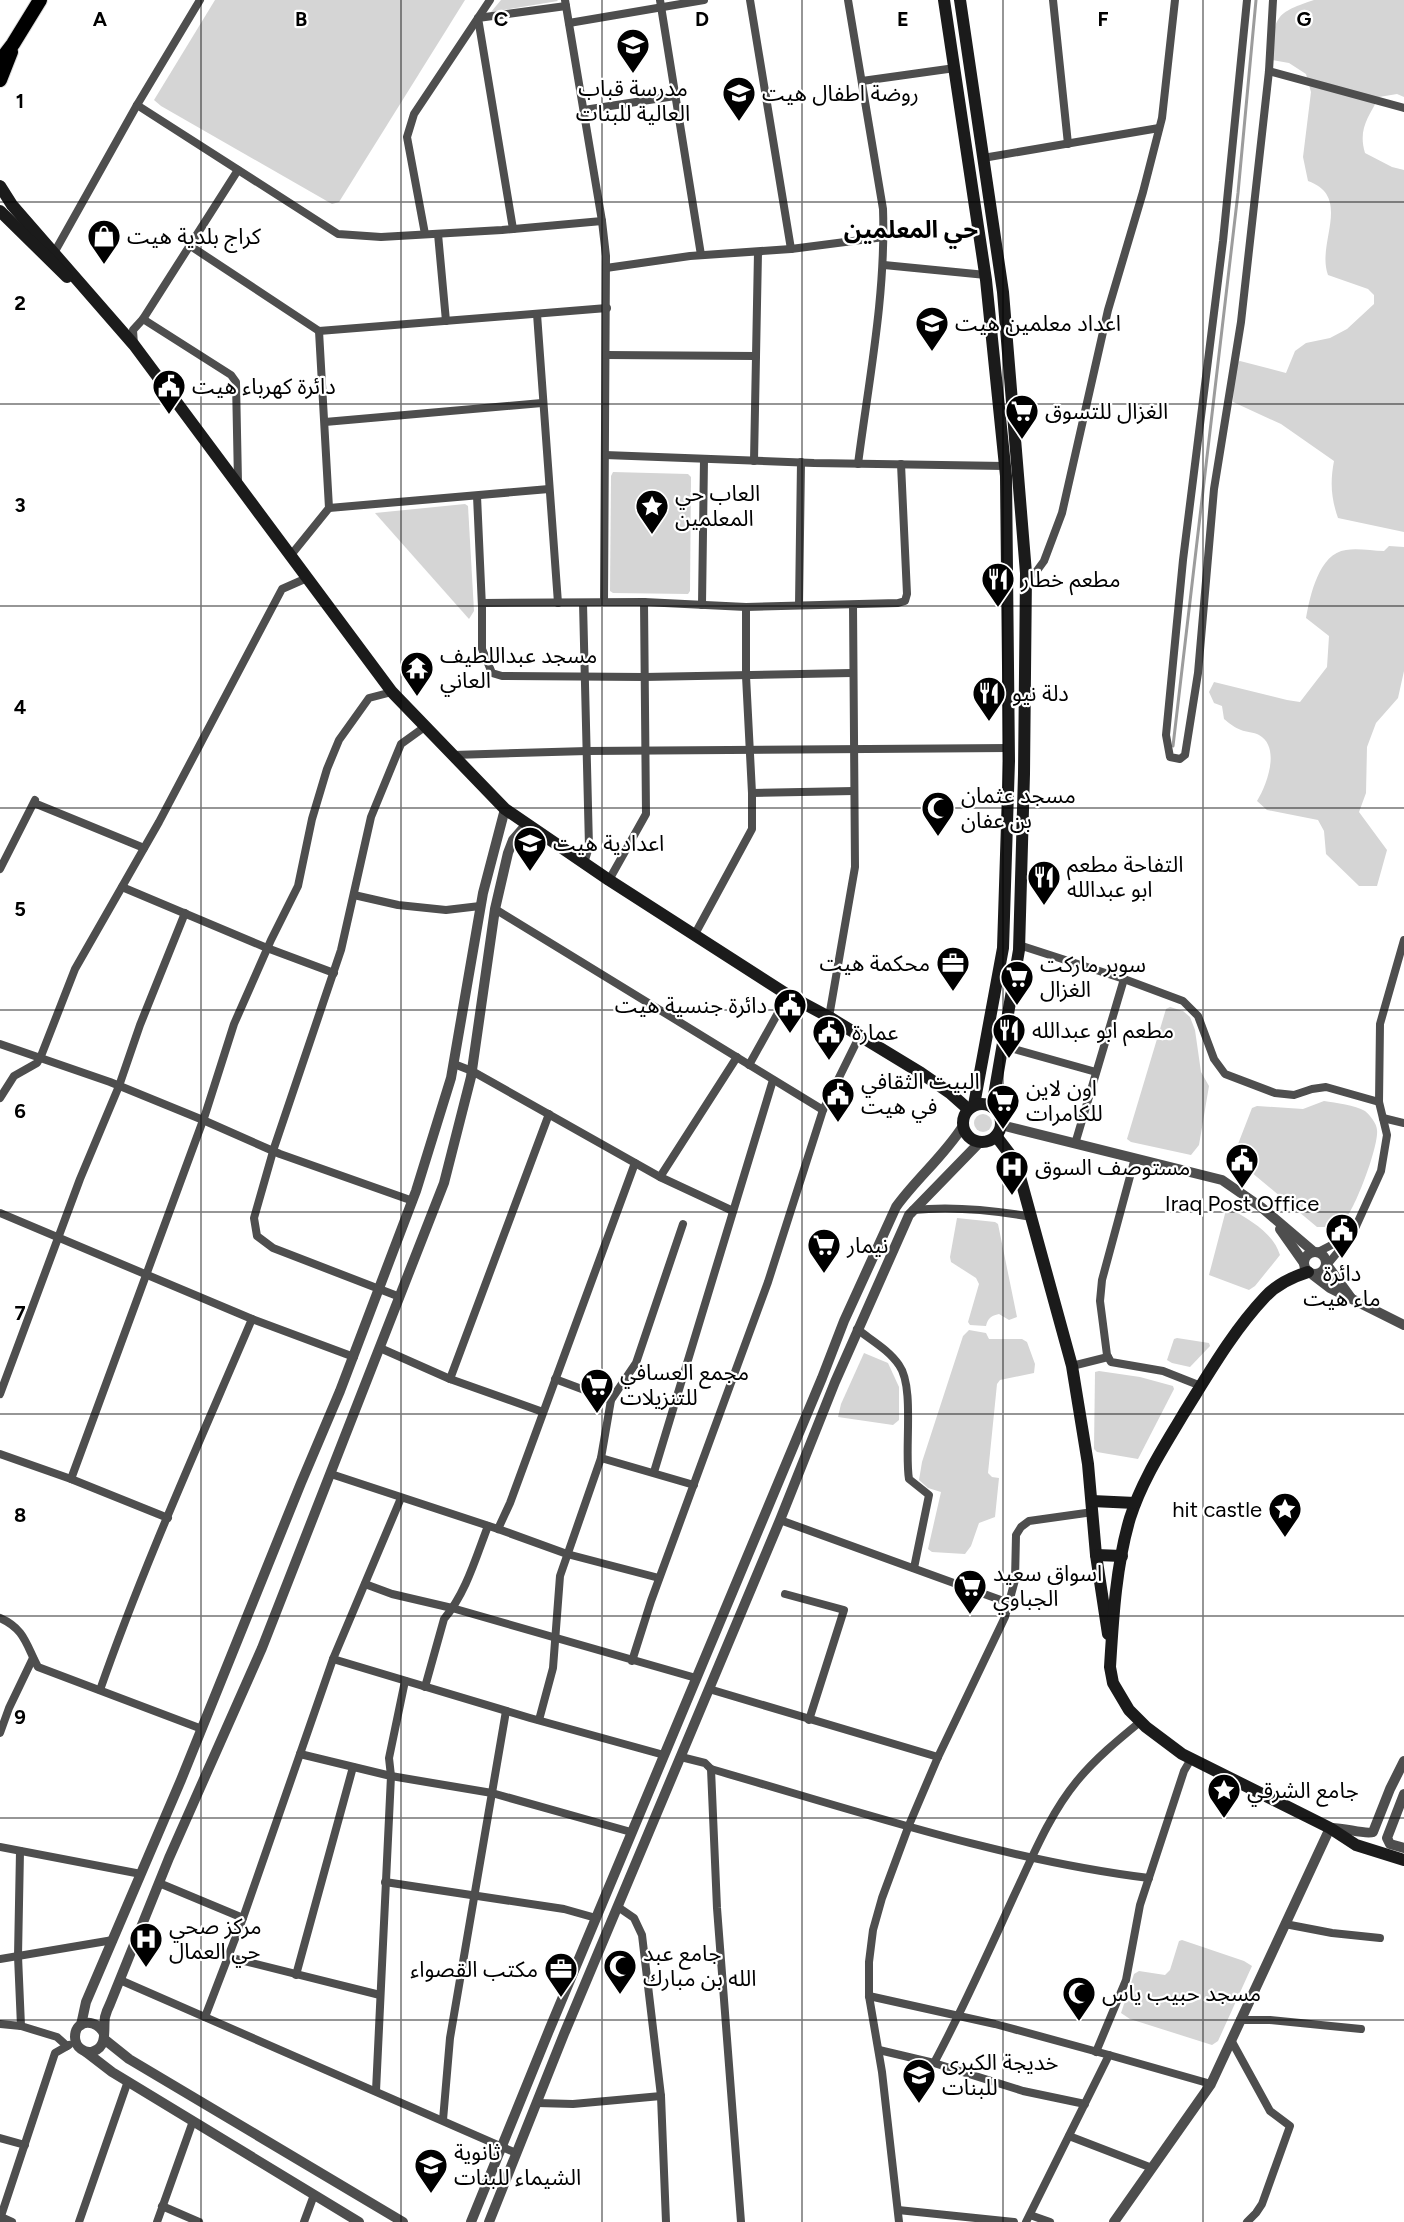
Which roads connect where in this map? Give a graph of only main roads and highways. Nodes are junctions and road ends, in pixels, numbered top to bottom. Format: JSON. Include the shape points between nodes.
{"nodes":[{"id":1,"x":40,"y":0,"type":"edge"},
{"id":2,"x":944,"y":0,"type":"edge"},
{"id":3,"x":960,"y":0,"type":"edge"},
{"id":4,"x":1,"y":71,"type":"edge"},
{"id":5,"x":0,"y":91,"type":"edge"},
{"id":6,"x":0,"y":186,"type":"edge"},
{"id":7,"x":0,"y":211,"type":"edge"},
{"id":8,"x":102,"y":308,"type":"junction"},
{"id":9,"x":1008,"y":627,"type":"junction"},
{"id":10,"x":1025,"y":627,"type":"junction"},
{"id":11,"x":971,"y":1107,"type":"junction"},
{"id":12,"x":992,"y":1107,"type":"junction"},
{"id":13,"x":998,"y":1130,"type":"junction"},
{"id":14,"x":1308,"y":1270,"type":"road end"},
{"id":15,"x":1135,"y":1503,"type":"junction"},
{"id":16,"x":1093,"y":1507,"type":"junction"},
{"id":17,"x":1096,"y":1555,"type":"junction"},
{"id":18,"x":1122,"y":1556,"type":"junction"},
{"id":19,"x":1111,"y":1653,"type":"junction"},
{"id":20,"x":1404,"y":1860,"type":"edge"}],
"edges":[{"from":1,"to":4,"type":"highway"},
{"from":2,"to":9,"type":"main road","via":[[986,275],[1005,466]]},
{"from":3,"to":10,"type":"main road","via":[[1003,292],[1026,579]]},
{"from":4,"to":5,"type":"highway"},
{"from":6,"to":8,"type":"main road"},
{"from":7,"to":8,"type":"main road"},
{"from":8,"to":11,"type":"main road","via":[[238,482],[392,692],[505,809],[788,995],[921,1072]]},
{"from":9,"to":10,"type":"main road"},
{"from":9,"to":11,"type":"main road","via":[[1003,948]]},
{"from":10,"to":12,"type":"main road","via":[[1019,945]]},
{"from":11,"to":12,"type":"main road"},
{"from":11,"to":13,"type":"main road","via":[[963,1120],[969,1137],[980,1142],[991,1139]]},
{"from":12,"to":13,"type":"main road","via":[[999,1115]]},
{"from":13,"to":16,"type":"main road","via":[[1016,1165],[1072,1366]]},
{"from":14,"to":15,"type":"main road","via":[[1265,1297],[1231,1340],[1148,1474]]},
{"from":15,"to":16,"type":"main road"},
{"from":15,"to":18,"type":"main road"},
{"from":16,"to":17,"type":"main road"},
{"from":17,"to":18,"type":"main road"},
{"from":17,"to":19,"type":"main road"},
{"from":18,"to":19,"type":"main road"},
{"from":19,"to":20,"type":"main road","via":[[1113,1683],[1122,1700],[1140,1722],[1191,1759],[1330,1828],[1356,1845]]}]}
